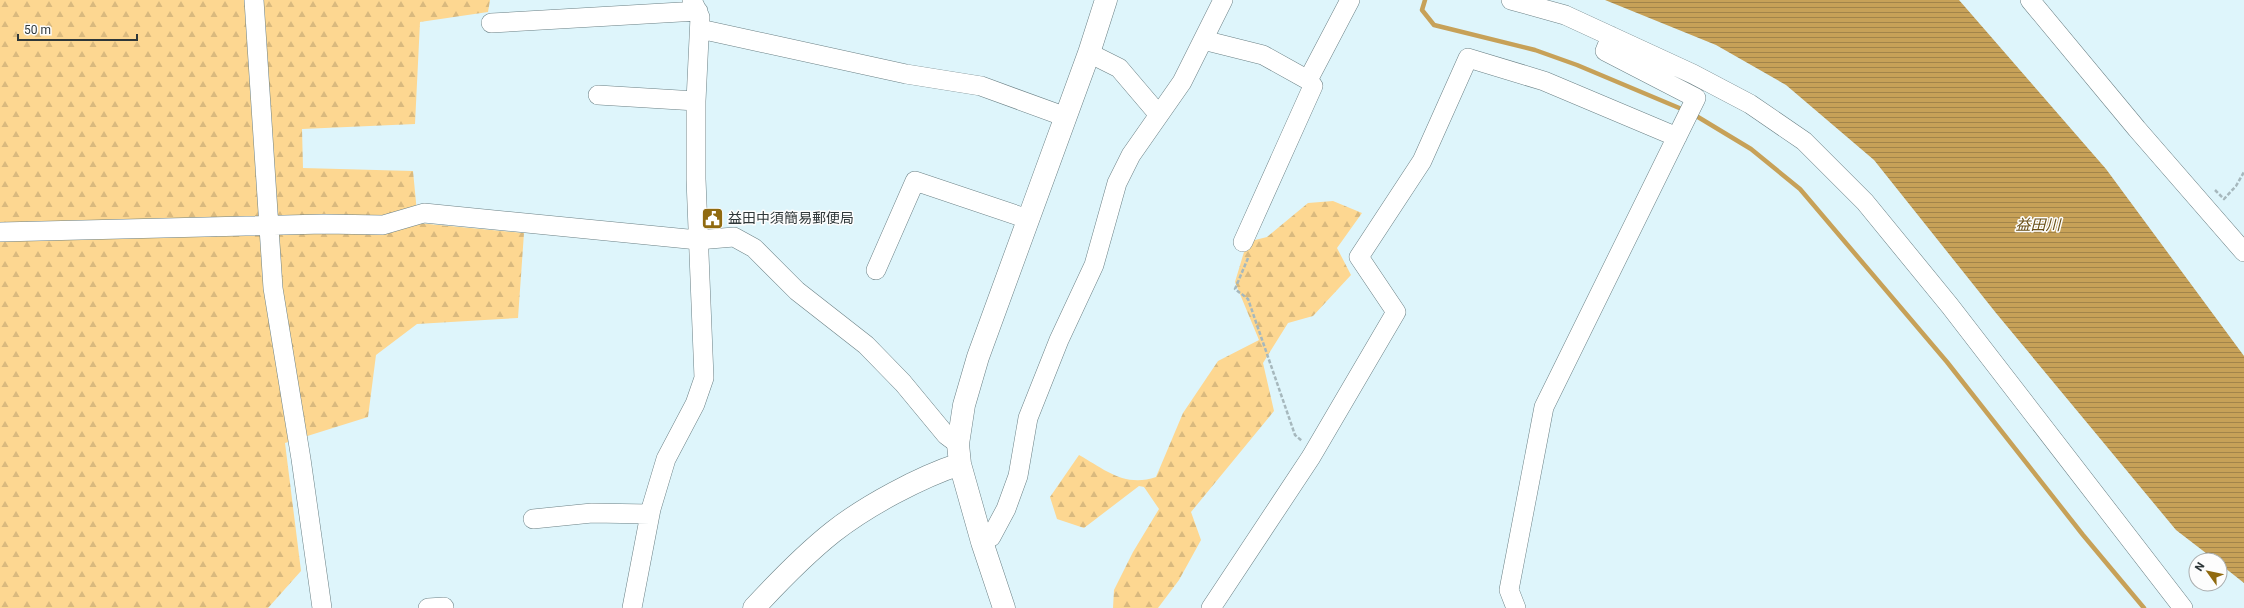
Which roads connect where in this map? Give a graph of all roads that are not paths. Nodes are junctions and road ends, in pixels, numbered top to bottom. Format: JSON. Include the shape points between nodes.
{"nodes":[{"id":1,"x":254,"y":0,"type":"edge"},
{"id":2,"x":1106,"y":0,"type":"edge"},
{"id":3,"x":1223,"y":0,"type":"edge"},
{"id":4,"x":1350,"y":0,"type":"edge"},
{"id":5,"x":1511,"y":0,"type":"edge"},
{"id":6,"x":2030,"y":0,"type":"edge"},
{"id":7,"x":696,"y":13,"type":"edge"},
{"id":8,"x":491,"y":23,"type":"dead end"},
{"id":9,"x":1611,"y":36,"type":"junction"},
{"id":10,"x":1203,"y":40,"type":"junction"},
{"id":11,"x":1089,"y":53,"type":"junction"},
{"id":12,"x":1308,"y":80,"type":"junction"},
{"id":13,"x":598,"y":95,"type":"dead end"},
{"id":14,"x":696,"y":101,"type":"junction"},
{"id":15,"x":1158,"y":115,"type":"junction"},
{"id":16,"x":1066,"y":117,"type":"junction"},
{"id":17,"x":1677,"y":137,"type":"junction"},
{"id":18,"x":1028,"y":219,"type":"junction"},
{"id":19,"x":270,"y":225,"type":"junction"},
{"id":20,"x":0,"y":232,"type":"edge"},
{"id":21,"x":698,"y":240,"type":"junction"},
{"id":22,"x":1243,"y":242,"type":"road end"},
{"id":23,"x":2244,"y":252,"type":"edge"},
{"id":24,"x":876,"y":270,"type":"dead end"},
{"id":25,"x":959,"y":454,"type":"junction"},
{"id":26,"x":650,"y":514,"type":"junction"},
{"id":27,"x":533,"y":519,"type":"dead end"},
{"id":28,"x":982,"y":542,"type":"junction"},
{"id":29,"x":322,"y":608,"type":"edge"},
{"id":30,"x":632,"y":608,"type":"edge"},
{"id":31,"x":754,"y":608,"type":"edge"},
{"id":32,"x":1004,"y":608,"type":"edge"},
{"id":33,"x":1211,"y":608,"type":"edge"},
{"id":34,"x":1516,"y":608,"type":"edge"},
{"id":35,"x":2183,"y":608,"type":"edge"}],
"edges":[{"from":1,"to":19,"type":"street"},
{"from":2,"to":11,"type":"street"},
{"from":3,"to":10,"type":"street"},
{"from":4,"to":12,"type":"street"},
{"from":5,"to":9,"type":"street","via":[[1565,15]]},
{"from":6,"to":23,"type":"street"},
{"from":7,"to":8,"type":"street"},
{"from":7,"to":14,"type":"street"},
{"from":7,"to":16,"type":"street","via":[[898,72],[981,86]]},
{"from":9,"to":17,"type":"street","via":[[1605,51],[1696,98]]},
{"from":9,"to":35,"type":"street","via":[[1750,104],[1804,141],[1860,196],[1950,306]]},
{"from":10,"to":12,"type":"street","via":[[1263,55]]},
{"from":10,"to":15,"type":"street","via":[[1182,82]]},
{"from":11,"to":15,"type":"street","via":[[1119,68]]},
{"from":11,"to":16,"type":"street"},
{"from":12,"to":22,"type":"street","via":[[1313,86]]},
{"from":13,"to":14,"type":"street"},
{"from":14,"to":21,"type":"street"},
{"from":15,"to":28,"type":"street","via":[[1131,155],[1117,183],[1094,265],[1059,340],[1028,418],[1018,476],[1006,509],[991,537]]},
{"from":16,"to":18,"type":"street"},
{"from":17,"to":33,"type":"street","via":[[1544,81],[1468,58],[1422,161],[1359,257],[1396,312],[1313,453]]},
{"from":17,"to":34,"type":"street","via":[[1544,407],[1509,590]]},
{"from":18,"to":24,"type":"street","via":[[915,181]]},
{"from":18,"to":25,"type":"street","via":[[978,357],[964,405]]},
{"from":19,"to":20,"type":"street"},
{"from":19,"to":21,"type":"street","via":[[383,225],[424,213]]},
{"from":19,"to":29,"type":"street","via":[[273,288]]},
{"from":21,"to":25,"type":"street","via":[[734,237],[754,248],[797,291],[866,345],[903,383]]},
{"from":21,"to":26,"type":"street","via":[[704,378],[695,404],[666,459]]},
{"from":25,"to":28,"type":"street"},
{"from":25,"to":31,"type":"street","via":[[942,470],[882,501],[834,531],[791,568]]},
{"from":26,"to":27,"type":"street","via":[[592,513]]},
{"from":26,"to":30,"type":"street"},
{"from":28,"to":32,"type":"street"}]}
